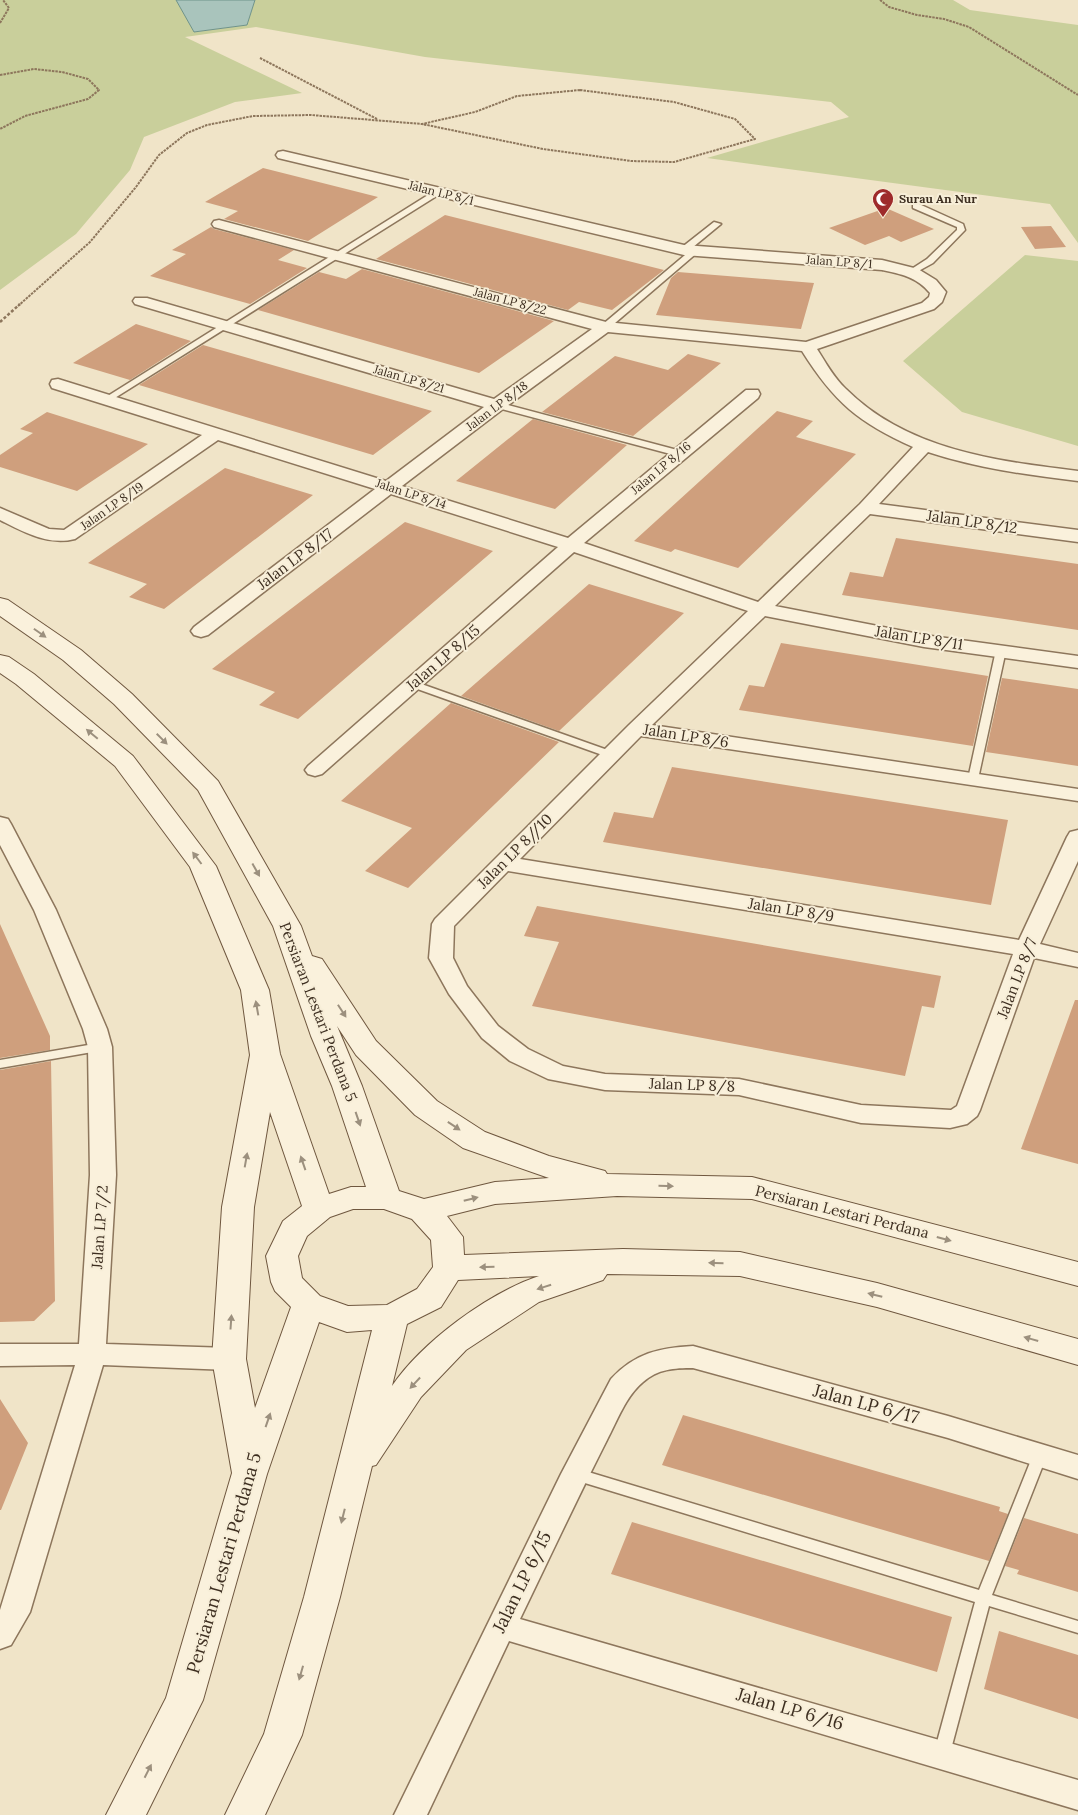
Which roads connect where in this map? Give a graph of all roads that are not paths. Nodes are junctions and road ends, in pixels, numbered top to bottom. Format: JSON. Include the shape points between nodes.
{"nodes":[{"id":1,"x":283,"y":155,"type":"dead end"},
{"id":2,"x":439,"y":192,"type":"junction"},
{"id":3,"x":916,"y":206,"type":"dead end"},
{"id":4,"x":219,"y":224,"type":"dead end"},
{"id":5,"x":717,"y":224,"type":"dead end"},
{"id":6,"x":689,"y":251,"type":"junction"},
{"id":7,"x":337,"y":257,"type":"junction"},
{"id":8,"x":912,"y":272,"type":"junction"},
{"id":9,"x":141,"y":301,"type":"dead end"},
{"id":10,"x":222,"y":326,"type":"junction"},
{"id":11,"x":605,"y":327,"type":"junction"},
{"id":12,"x":807,"y":347,"type":"junction"},
{"id":13,"x":58,"y":384,"type":"dead end"},
{"id":14,"x":752,"y":394,"type":"dead end"},
{"id":15,"x":106,"y":399,"type":"junction"},
{"id":16,"x":497,"y":405,"type":"junction"},
{"id":17,"x":215,"y":434,"type":"junction"},
{"id":18,"x":925,"y":445,"type":"junction"},
{"id":19,"x":678,"y":453,"type":"junction"},
{"id":20,"x":1078,"y":476,"type":"edge"},
{"id":21,"x":390,"y":487,"type":"junction"},
{"id":22,"x":866,"y":508,"type":"junction"},
{"id":23,"x":0,"y":513,"type":"edge"},
{"id":24,"x":1078,"y":536,"type":"edge"},
{"id":25,"x":571,"y":545,"type":"junction"},
{"id":26,"x":0,"y":605,"type":"edge"},
{"id":27,"x":761,"y":610,"type":"junction"},
{"id":28,"x":200,"y":631,"type":"dead end"},
{"id":29,"x":1001,"y":650,"type":"junction"},
{"id":30,"x":0,"y":662,"type":"edge"},
{"id":31,"x":1078,"y":662,"type":"edge"},
{"id":32,"x":413,"y":684,"type":"junction"},
{"id":33,"x":636,"y":729,"type":"junction"},
{"id":34,"x":612,"y":755,"type":"junction"},
{"id":35,"x":315,"y":770,"type":"dead end"},
{"id":36,"x":973,"y":779,"type":"junction"},
{"id":37,"x":1078,"y":795,"type":"edge"},
{"id":38,"x":0,"y":824,"type":"edge"},
{"id":39,"x":1078,"y":837,"type":"edge"},
{"id":40,"x":503,"y":863,"type":"junction"},
{"id":41,"x":287,"y":926,"type":"junction"},
{"id":42,"x":1026,"y":949,"type":"junction"},
{"id":43,"x":1078,"y":960,"type":"edge"},
{"id":44,"x":457,"y":988,"type":"joint"},
{"id":45,"x":100,"y":1046,"type":"junction"},
{"id":46,"x":265,"y":1054,"type":"junction"},
{"id":47,"x":0,"y":1064,"type":"edge"},
{"id":48,"x":958,"y":1118,"type":"joint"},
{"id":49,"x":617,"y":1185,"type":"junction"},
{"id":50,"x":386,"y":1198,"type":"junction"},
{"id":51,"x":320,"y":1209,"type":"junction"},
{"id":52,"x":423,"y":1211,"type":"junction"},
{"id":53,"x":624,"y":1261,"type":"junction"},
{"id":54,"x":449,"y":1268,"type":"junction"},
{"id":55,"x":1078,"y":1274,"type":"edge"},
{"id":56,"x":308,"y":1305,"type":"junction"},
{"id":57,"x":392,"y":1317,"type":"junction"},
{"id":58,"x":1078,"y":1352,"type":"edge"},
{"id":59,"x":92,"y":1354,"type":"junction"},
{"id":60,"x":0,"y":1355,"type":"edge"},
{"id":61,"x":229,"y":1359,"type":"junction"},
{"id":62,"x":651,"y":1363,"type":"joint"},
{"id":63,"x":1040,"y":1455,"type":"junction"},
{"id":64,"x":1078,"y":1467,"type":"edge"},
{"id":65,"x":355,"y":1469,"type":"junction"},
{"id":66,"x":249,"y":1474,"type":"junction"},
{"id":67,"x":575,"y":1474,"type":"junction"},
{"id":68,"x":984,"y":1599,"type":"junction"},
{"id":69,"x":501,"y":1626,"type":"junction"},
{"id":70,"x":1078,"y":1627,"type":"edge"},
{"id":71,"x":0,"y":1636,"type":"edge"},
{"id":72,"x":942,"y":1753,"type":"junction"},
{"id":73,"x":1078,"y":1795,"type":"edge"},
{"id":74,"x":126,"y":1815,"type":"edge"},
{"id":75,"x":245,"y":1815,"type":"edge"},
{"id":76,"x":410,"y":1815,"type":"edge"}],
"edges":[{"from":1,"to":2,"type":"street","name":"Jalan LP 8/1"},
{"from":2,"to":6,"type":"street","name":"Jalan LP 8/1"},
{"from":2,"to":7,"type":"lane"},
{"from":3,"to":8,"type":"lane","via":[[951,220],[961,230],[930,260]]},
{"from":4,"to":7,"type":"street","name":"Jalan LP 8/22"},
{"from":5,"to":6,"type":"lane"},
{"from":6,"to":8,"type":"street","name":"Jalan LP 8/1","via":[[864,263]]},
{"from":6,"to":11,"type":"lane"},
{"from":7,"to":10,"type":"lane"},
{"from":7,"to":11,"type":"street","name":"Jalan LP 8/22"},
{"from":8,"to":12,"type":"street","name":"Jalan LP 8/1","via":[[938,292],[928,306]]},
{"from":9,"to":10,"type":"street","name":"Jalan LP 8/21"},
{"from":10,"to":15,"type":"lane"},
{"from":10,"to":16,"type":"street","name":"Jalan LP 8/21"},
{"from":11,"to":12,"type":"street","name":"Jalan LP 8/22"},
{"from":11,"to":16,"type":"street","name":"Jalan LP 8/18"},
{"from":12,"to":18,"type":"street","via":[[851,403],[893,431]]},
{"from":13,"to":15,"type":"street","name":"Jalan LP 8/14"},
{"from":14,"to":19,"type":"street","name":"Jalan LP 8/16"},
{"from":15,"to":17,"type":"street","name":"Jalan LP 8/14"},
{"from":16,"to":19,"type":"lane","name":"Jalan LP 8/21"},
{"from":16,"to":21,"type":"street","name":"Jalan LP 8/18"},
{"from":17,"to":21,"type":"street","name":"Jalan LP 8/14"},
{"from":17,"to":23,"type":"street","name":"Jalan LP 8/19","via":[[68,535],[47,534]]},
{"from":18,"to":20,"type":"street","via":[[997,465]]},
{"from":18,"to":22,"type":"street","name":"Jalan LP 8/6"},
{"from":19,"to":25,"type":"street","name":"Jalan LP 8/16"},
{"from":21,"to":25,"type":"street","name":"Jalan LP 8/14"},
{"from":21,"to":28,"type":"street","name":"Jalan LP 8/17"},
{"from":22,"to":24,"type":"street","name":"Jalan LP 8/12"},
{"from":22,"to":27,"type":"street","name":"Jalan LP 8/6"},
{"from":25,"to":27,"type":"street","name":"Jalan LP 8/14"},
{"from":25,"to":32,"type":"street","name":"Jalan LP 8/15"},
{"from":26,"to":41,"type":"main road","name":"Persiaran Lestari Perdana 5","one_way":true,"via":[[72,655],[123,699],[209,786]]},
{"from":27,"to":29,"type":"street","name":"Jalan LP 8/11","via":[[924,641]]},
{"from":27,"to":33,"type":"street","name":"Jalan LP 8/6"},
{"from":29,"to":31,"type":"street","name":"Jalan LP 8/11"},
{"from":29,"to":36,"type":"lane"},
{"from":46,"to":30,"type":"main road","one_way":true,"via":[[254,990],[203,866],[124,761],[26,679]]},
{"from":32,"to":34,"type":"lane"},
{"from":32,"to":35,"type":"street","name":"Jalan LP 8/15"},
{"from":33,"to":34,"type":"street","name":"Jalan LP 8//10"},
{"from":33,"to":36,"type":"street","name":"Jalan LP 8/6"},
{"from":34,"to":40,"type":"street","name":"Jalan LP 8//10"},
{"from":36,"to":37,"type":"street","name":"Jalan LP 8/6"},
{"from":38,"to":45,"type":"street","name":"Jalan LP 7/2","via":[[45,910]]},
{"from":39,"to":42,"type":"street","name":"Jalan LP 8/7"},
{"from":40,"to":42,"type":"street","name":"Jalan LP 8/9"},
{"from":40,"to":44,"type":"street","name":"Jalan LP 8//10","via":[[443,924],[441,958]]},
{"from":41,"to":49,"type":"main road","one_way":true,"via":[[366,1048],[426,1108],[474,1140],[541,1165]]},
{"from":41,"to":50,"type":"main road","name":"Persiaran Lestari Perdana 5","one_way":true},
{"from":42,"to":43,"type":"street","name":"Jalan LP 8/9"},
{"from":42,"to":48,"type":"street","name":"Jalan LP 8/7","via":[[968,1110]]},
{"from":44,"to":48,"type":"street","name":"Jalan LP 8/8","via":[[490,1032],[519,1055],[557,1073],[605,1082],[739,1087],[861,1114]]},
{"from":45,"to":47,"type":"lane"},
{"from":45,"to":59,"type":"street","name":"Jalan LP 7/2","via":[[104,1175]]},
{"from":51,"to":46,"type":"main road","one_way":true},
{"from":61,"to":46,"type":"main road","one_way":true,"via":[[238,1207]]},
{"from":52,"to":49,"type":"main road","name":"Persiaran Lestari Perdana","one_way":true,"via":[[495,1193]]},
{"from":49,"to":55,"type":"main road","name":"Persiaran Lestari Perdana","one_way":true,"via":[[752,1188]]},
{"from":50,"to":51,"type":"main road","via":[[351,1198]]},
{"from":50,"to":52,"type":"main road"},
{"from":51,"to":56,"type":"main road","via":[[294,1229],[282,1256],[287,1282]]},
{"from":52,"to":54,"type":"main road","via":[[446,1237]]},
{"from":53,"to":54,"type":"main road","one_way":true},
{"from":58,"to":53,"type":"main road","one_way":true,"via":[[878,1295],[740,1264]]},
{"from":53,"to":65,"type":"main road","one_way":true,"via":[[526,1293],[454,1341],[409,1388]]},
{"from":54,"to":57,"type":"main road","via":[[429,1298]]},
{"from":56,"to":57,"type":"main road","via":[[347,1319]]},
{"from":66,"to":56,"type":"main road","name":"Persiaran Lestari Perdana 5","one_way":true},
{"from":57,"to":65,"type":"main road"},
{"from":59,"to":60,"type":"street"},
{"from":59,"to":61,"type":"street"},
{"from":59,"to":71,"type":"street","name":"Jalan LP 7/2","via":[[15,1612]]},
{"from":61,"to":66,"type":"main road"},
{"from":62,"to":63,"type":"street","name":"Jalan LP 6/17","via":[[693,1357],[948,1426]]},
{"from":62,"to":67,"type":"street","name":"Jalan LP 6/15","via":[[633,1374],[621,1387]]},
{"from":63,"to":64,"type":"street","name":"Jalan LP 6/17"},
{"from":63,"to":68,"type":"lane"},
{"from":65,"to":75,"type":"main road","one_way":true,"via":[[283,1735]]},
{"from":74,"to":66,"type":"main road","name":"Persiaran Lestari Perdana 5","one_way":true,"via":[[184,1700]]},
{"from":67,"to":68,"type":"lane"},
{"from":67,"to":69,"type":"street","name":"Jalan LP 6/15"},
{"from":68,"to":70,"type":"lane"},
{"from":68,"to":72,"type":"lane"},
{"from":69,"to":72,"type":"street","name":"Jalan LP 6/16"},
{"from":69,"to":76,"type":"street","name":"Jalan LP 6/15"},
{"from":72,"to":73,"type":"street","name":"Jalan LP 6/16"}]}
